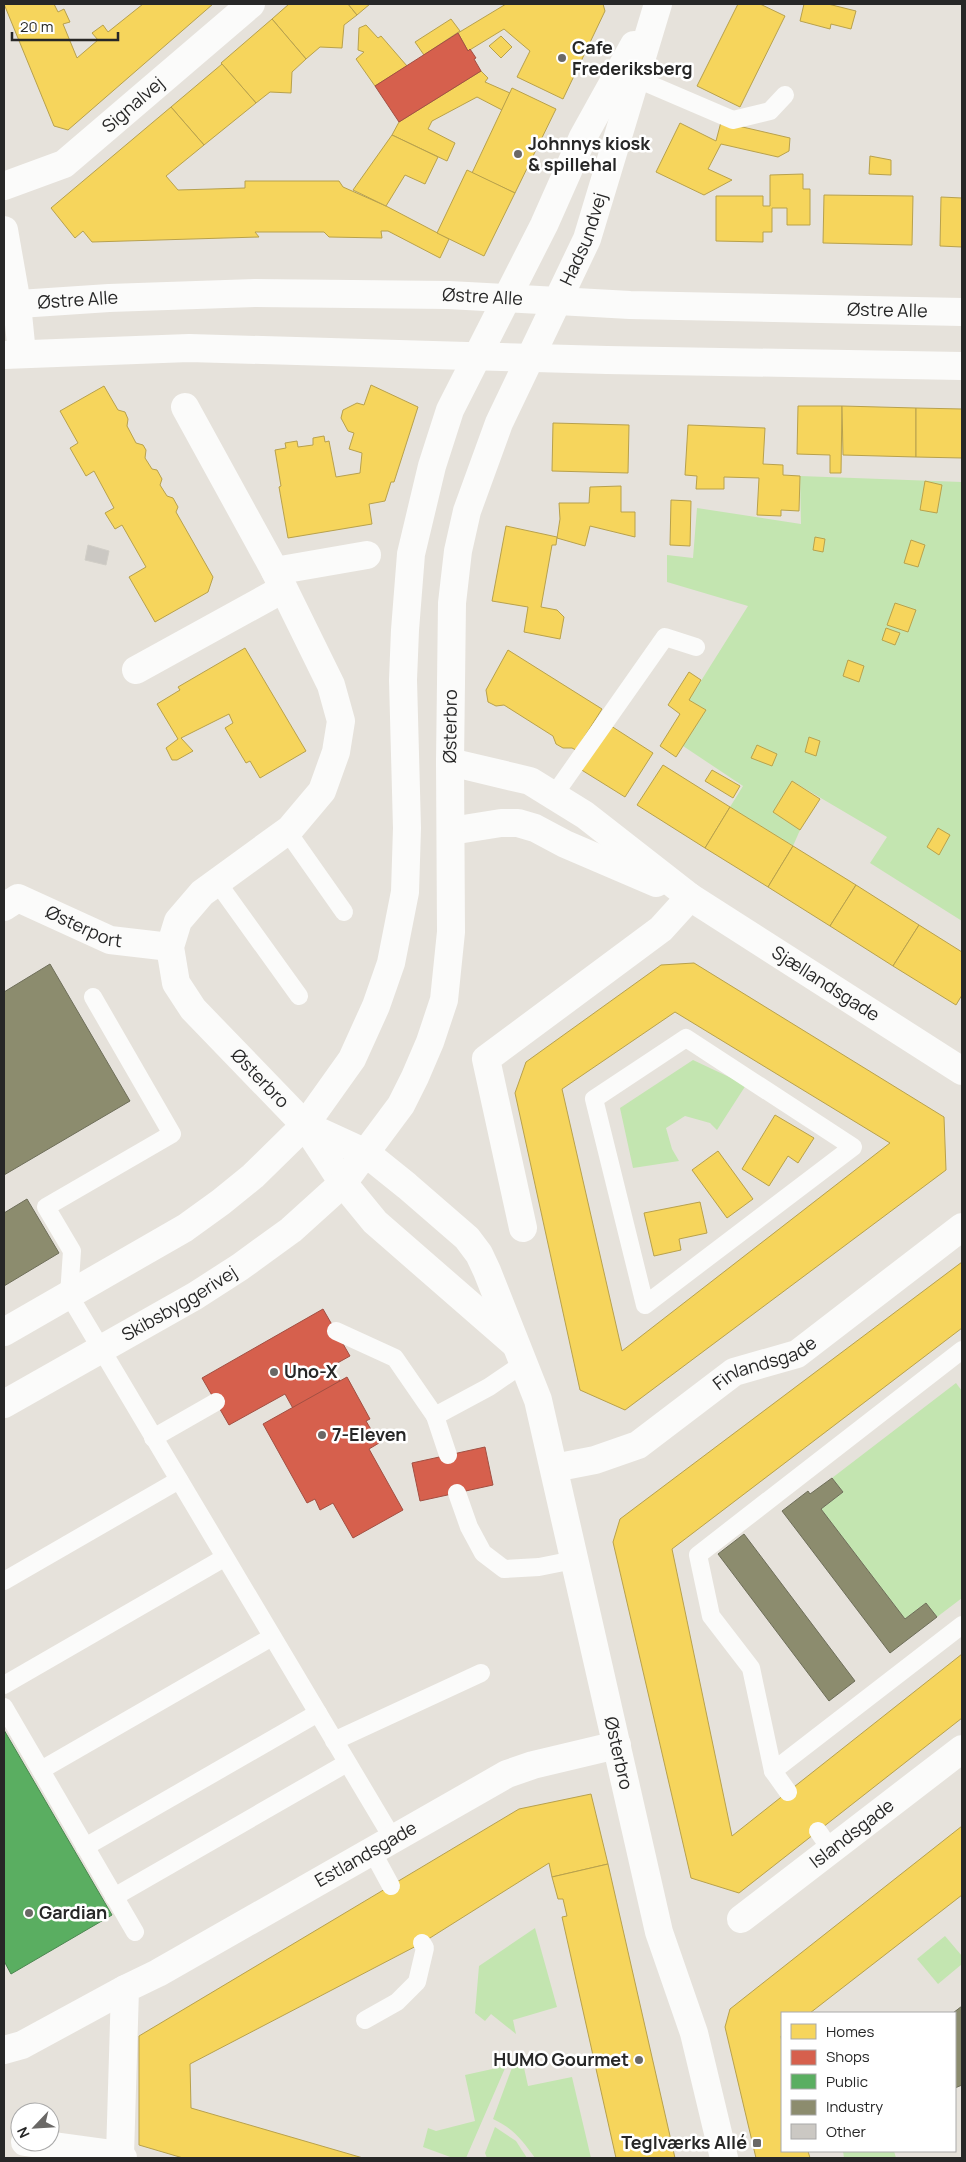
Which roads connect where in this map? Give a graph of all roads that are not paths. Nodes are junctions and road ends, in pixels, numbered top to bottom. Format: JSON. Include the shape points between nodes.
{"nodes":[{"id":1,"x":251,"y":4,"type":"edge"},
{"id":2,"x":657,"y":4,"type":"edge"},
{"id":3,"x":635,"y":78,"type":"junction"},
{"id":4,"x":784,"y":95,"type":"dead end"},
{"id":5,"x":4,"y":186,"type":"edge"},
{"id":6,"x":4,"y":230,"type":"edge"},
{"id":7,"x":507,"y":297,"type":"junction"},
{"id":8,"x":558,"y":300,"type":"junction"},
{"id":9,"x":10,"y":305,"type":"edge"},
{"id":10,"x":962,"y":312,"type":"edge"},
{"id":11,"x":13,"y":355,"type":"edge"},
{"id":12,"x":478,"y":356,"type":"junction"},
{"id":13,"x":531,"y":358,"type":"junction"},
{"id":14,"x":962,"y":366,"type":"edge"},
{"id":15,"x":185,"y":406,"type":"dead end"},
{"id":16,"x":367,"y":555,"type":"dead end"},
{"id":17,"x":279,"y":580,"type":"junction"},
{"id":18,"x":696,"y":648,"type":"dead end"},
{"id":19,"x":136,"y":670,"type":"dead end"},
{"id":20,"x":450,"y":762,"type":"junction"},
{"id":21,"x":554,"y":796,"type":"junction"},
{"id":22,"x":287,"y":831,"type":"junction"},
{"id":23,"x":450,"y":831,"type":"junction"},
{"id":24,"x":217,"y":882,"type":"junction"},
{"id":25,"x":690,"y":897,"type":"junction"},
{"id":26,"x":4,"y":907,"type":"edge"},
{"id":27,"x":344,"y":912,"type":"dead end"},
{"id":28,"x":170,"y":947,"type":"junction"},
{"id":29,"x":299,"y":996,"type":"dead end"},
{"id":30,"x":93,"y":997,"type":"dead end"},
{"id":31,"x":962,"y":1071,"type":"edge"},
{"id":32,"x":305,"y":1125,"type":"junction"},
{"id":33,"x":366,"y":1153,"type":"junction"},
{"id":34,"x":343,"y":1183,"type":"junction"},
{"id":35,"x":962,"y":1227,"type":"edge"},
{"id":36,"x":523,"y":1228,"type":"dead end"},
{"id":37,"x":745,"y":1230,"type":"joint"},
{"id":38,"x":70,"y":1295,"type":"junction"},
{"id":39,"x":336,"y":1331,"type":"dead end"},
{"id":40,"x":4,"y":1332,"type":"edge"},
{"id":41,"x":99,"y":1348,"type":"junction"},
{"id":42,"x":962,"y":1350,"type":"edge"},
{"id":43,"x":521,"y":1355,"type":"junction"},
{"id":44,"x":216,"y":1402,"type":"dead end"},
{"id":45,"x":4,"y":1404,"type":"edge"},
{"id":46,"x":435,"y":1416,"type":"junction"},
{"id":47,"x":153,"y":1438,"type":"junction"},
{"id":48,"x":448,"y":1456,"type":"dead end"},
{"id":49,"x":554,"y":1468,"type":"junction"},
{"id":50,"x":178,"y":1480,"type":"junction"},
{"id":51,"x":457,"y":1492,"type":"dead end"},
{"id":52,"x":224,"y":1558,"type":"junction"},
{"id":53,"x":574,"y":1560,"type":"junction"},
{"id":54,"x":4,"y":1581,"type":"edge"},
{"id":55,"x":962,"y":1625,"type":"edge"},
{"id":56,"x":272,"y":1637,"type":"junction"},
{"id":57,"x":481,"y":1673,"type":"dead end"},
{"id":58,"x":4,"y":1685,"type":"edge"},
{"id":59,"x":4,"y":1707,"type":"edge"},
{"id":60,"x":318,"y":1712,"type":"junction"},
{"id":61,"x":334,"y":1740,"type":"junction"},
{"id":62,"x":617,"y":1745,"type":"junction"},
{"id":63,"x":962,"y":1749,"type":"edge"},
{"id":64,"x":348,"y":1763,"type":"junction"},
{"id":65,"x":41,"y":1770,"type":"junction"},
{"id":66,"x":773,"y":1771,"type":"junction"},
{"id":67,"x":788,"y":1792,"type":"dead end"},
{"id":68,"x":382,"y":1845,"type":"junction"},
{"id":69,"x":85,"y":1847,"type":"junction"},
{"id":70,"x":391,"y":1886,"type":"dead end"},
{"id":71,"x":114,"y":1897,"type":"junction"},
{"id":72,"x":741,"y":1919,"type":"dead end"},
{"id":73,"x":135,"y":1932,"type":"dead end"},
{"id":74,"x":422,"y":1943,"type":"dead end"},
{"id":75,"x":125,"y":1989,"type":"junction"},
{"id":76,"x":365,"y":2020,"type":"dead end"},
{"id":77,"x":4,"y":2050,"type":"edge"},
{"id":78,"x":60,"y":2147,"type":"edge"},
{"id":79,"x":122,"y":2157,"type":"edge"},
{"id":80,"x":724,"y":2158,"type":"edge"}],
"edges":[{"from":1,"to":5,"type":"street","name":"Signalvej","via":[[64,164]]},
{"from":2,"to":3,"type":"street","name":"Hadsundvej"},
{"from":2,"to":7,"type":"street","name":"Hadsundvej","via":[[583,137],[544,225]]},
{"from":3,"to":4,"type":"lane","via":[[733,120],[770,112]]},
{"from":3,"to":8,"type":"street","name":"Hadsundvej","via":[[587,239]]},
{"from":6,"to":9,"type":"street"},
{"from":7,"to":8,"type":"street","name":"Østre Alle"},
{"from":7,"to":9,"type":"street","name":"Østre Alle","via":[[255,293]]},
{"from":7,"to":12,"type":"street","name":"Østerbro"},
{"from":8,"to":10,"type":"street","name":"Østre Alle","via":[[630,305]]},
{"from":8,"to":13,"type":"street","name":"Østerbro"},
{"from":9,"to":11,"type":"street"},
{"from":11,"to":12,"type":"street","via":[[189,348]]},
{"from":12,"to":13,"type":"street"},
{"from":12,"to":32,"type":"street","name":"Østerbro","via":[[450,410],[432,466],[411,554],[403,680],[407,828],[405,892],[391,963],[352,1059]]},
{"from":13,"to":14,"type":"street"},
{"from":13,"to":20,"type":"street","name":"Østerbro","via":[[499,423],[480,473],[458,551],[452,603]]},
{"from":15,"to":17,"type":"street","name":"Østerbro"},
{"from":16,"to":17,"type":"street"},
{"from":17,"to":19,"type":"street"},
{"from":17,"to":22,"type":"street","name":"Østerbro","via":[[331,685],[341,721],[336,752],[322,791]]},
{"from":18,"to":21,"type":"lane","via":[[665,637]]},
{"from":20,"to":21,"type":"street","name":"Sjællandsgade","via":[[530,781]]},
{"from":20,"to":23,"type":"street","name":"Østerbro"},
{"from":21,"to":25,"type":"street","name":"Sjællandsgade","via":[[585,815]]},
{"from":22,"to":24,"type":"street","name":"Østerbro"},
{"from":22,"to":27,"type":"lane"},
{"from":23,"to":25,"type":"street","name":"Sjællandsgade","via":[[518,823]]},
{"from":23,"to":33,"type":"street","name":"Østerbro","via":[[451,932],[444,1000],[416,1077],[401,1105]]},
{"from":24,"to":28,"type":"street","name":"Østerbro","via":[[202,892],[178,921]]},
{"from":24,"to":29,"type":"lane"},
{"from":25,"to":31,"type":"street","name":"Sjællandsgade"},
{"from":25,"to":36,"type":"street","via":[[662,929],[486,1059]]},
{"from":26,"to":28,"type":"street","name":"Østerport","via":[[18,898],[110,940]]},
{"from":28,"to":32,"type":"street","name":"Østerbro","via":[[176,983],[193,1009]]},
{"from":30,"to":38,"type":"lane","via":[[172,1134],[46,1207],[72,1251]]},
{"from":32,"to":33,"type":"street","name":"Østerbro"},
{"from":32,"to":34,"type":"street","name":"Østerbro"},
{"from":32,"to":38,"type":"street","via":[[221,1202],[185,1228]]},
{"from":33,"to":34,"type":"street","name":"Østerbro"},
{"from":33,"to":43,"type":"street","name":"Østerbro","via":[[467,1238],[483,1262]]},
{"from":34,"to":41,"type":"street","name":"Skibsbyggerivej","via":[[291,1230],[240,1267],[195,1296]]},
{"from":34,"to":43,"type":"street","name":"Østerbro","via":[[375,1222]]},
{"from":35,"to":49,"type":"street","name":"Finlandsgade","via":[[797,1354],[734,1372],[638,1445],[595,1460]]},
{"from":37,"to":37,"type":"lane","via":[[645,1305],[594,1099],[686,1038],[853,1147]]},
{"from":38,"to":40,"type":"street"},
{"from":38,"to":41,"type":"lane"},
{"from":39,"to":46,"type":"lane","via":[[395,1358]]},
{"from":41,"to":45,"type":"street","name":"Skibsbyggerivej"},
{"from":41,"to":47,"type":"lane"},
{"from":42,"to":66,"type":"lane","via":[[698,1555],[711,1616],[751,1668]]},
{"from":43,"to":46,"type":"lane","via":[[489,1386]]},
{"from":43,"to":49,"type":"street","name":"Østerbro","via":[[538,1400]]},
{"from":44,"to":47,"type":"lane"},
{"from":46,"to":48,"type":"lane"},
{"from":47,"to":50,"type":"lane"},
{"from":49,"to":53,"type":"street","name":"Østerbro"},
{"from":50,"to":52,"type":"lane"},
{"from":50,"to":54,"type":"lane"},
{"from":51,"to":53,"type":"lane","via":[[469,1527],[483,1553],[504,1569]]},
{"from":52,"to":56,"type":"lane"},
{"from":52,"to":58,"type":"lane"},
{"from":53,"to":62,"type":"street","name":"Østerbro"},
{"from":55,"to":66,"type":"lane"},
{"from":56,"to":60,"type":"lane"},
{"from":56,"to":65,"type":"lane"},
{"from":57,"to":61,"type":"lane"},
{"from":59,"to":65,"type":"lane"},
{"from":60,"to":61,"type":"lane"},
{"from":60,"to":69,"type":"lane"},
{"from":61,"to":64,"type":"lane"},
{"from":62,"to":68,"type":"street","name":"Estlandsgade","via":[[507,1774]]},
{"from":62,"to":80,"type":"street","name":"Østerbro","via":[[659,1932],[694,2033]]},
{"from":63,"to":72,"type":"street","name":"Islandsgade","via":[[824,1840]]},
{"from":64,"to":68,"type":"lane"},
{"from":64,"to":71,"type":"lane"},
{"from":65,"to":69,"type":"lane"},
{"from":66,"to":67,"type":"lane"},
{"from":68,"to":70,"type":"lane"},
{"from":68,"to":75,"type":"street","name":"Estlandsgade"},
{"from":69,"to":71,"type":"lane"},
{"from":71,"to":73,"type":"lane"},
{"from":74,"to":76,"type":"lane","via":[[425,1948],[417,1982],[397,2002]]},
{"from":75,"to":77,"type":"street","name":"Estlandsgade","via":[[22,2045]]},
{"from":75,"to":79,"type":"street"},
{"from":78,"to":79,"type":"street"}]}
